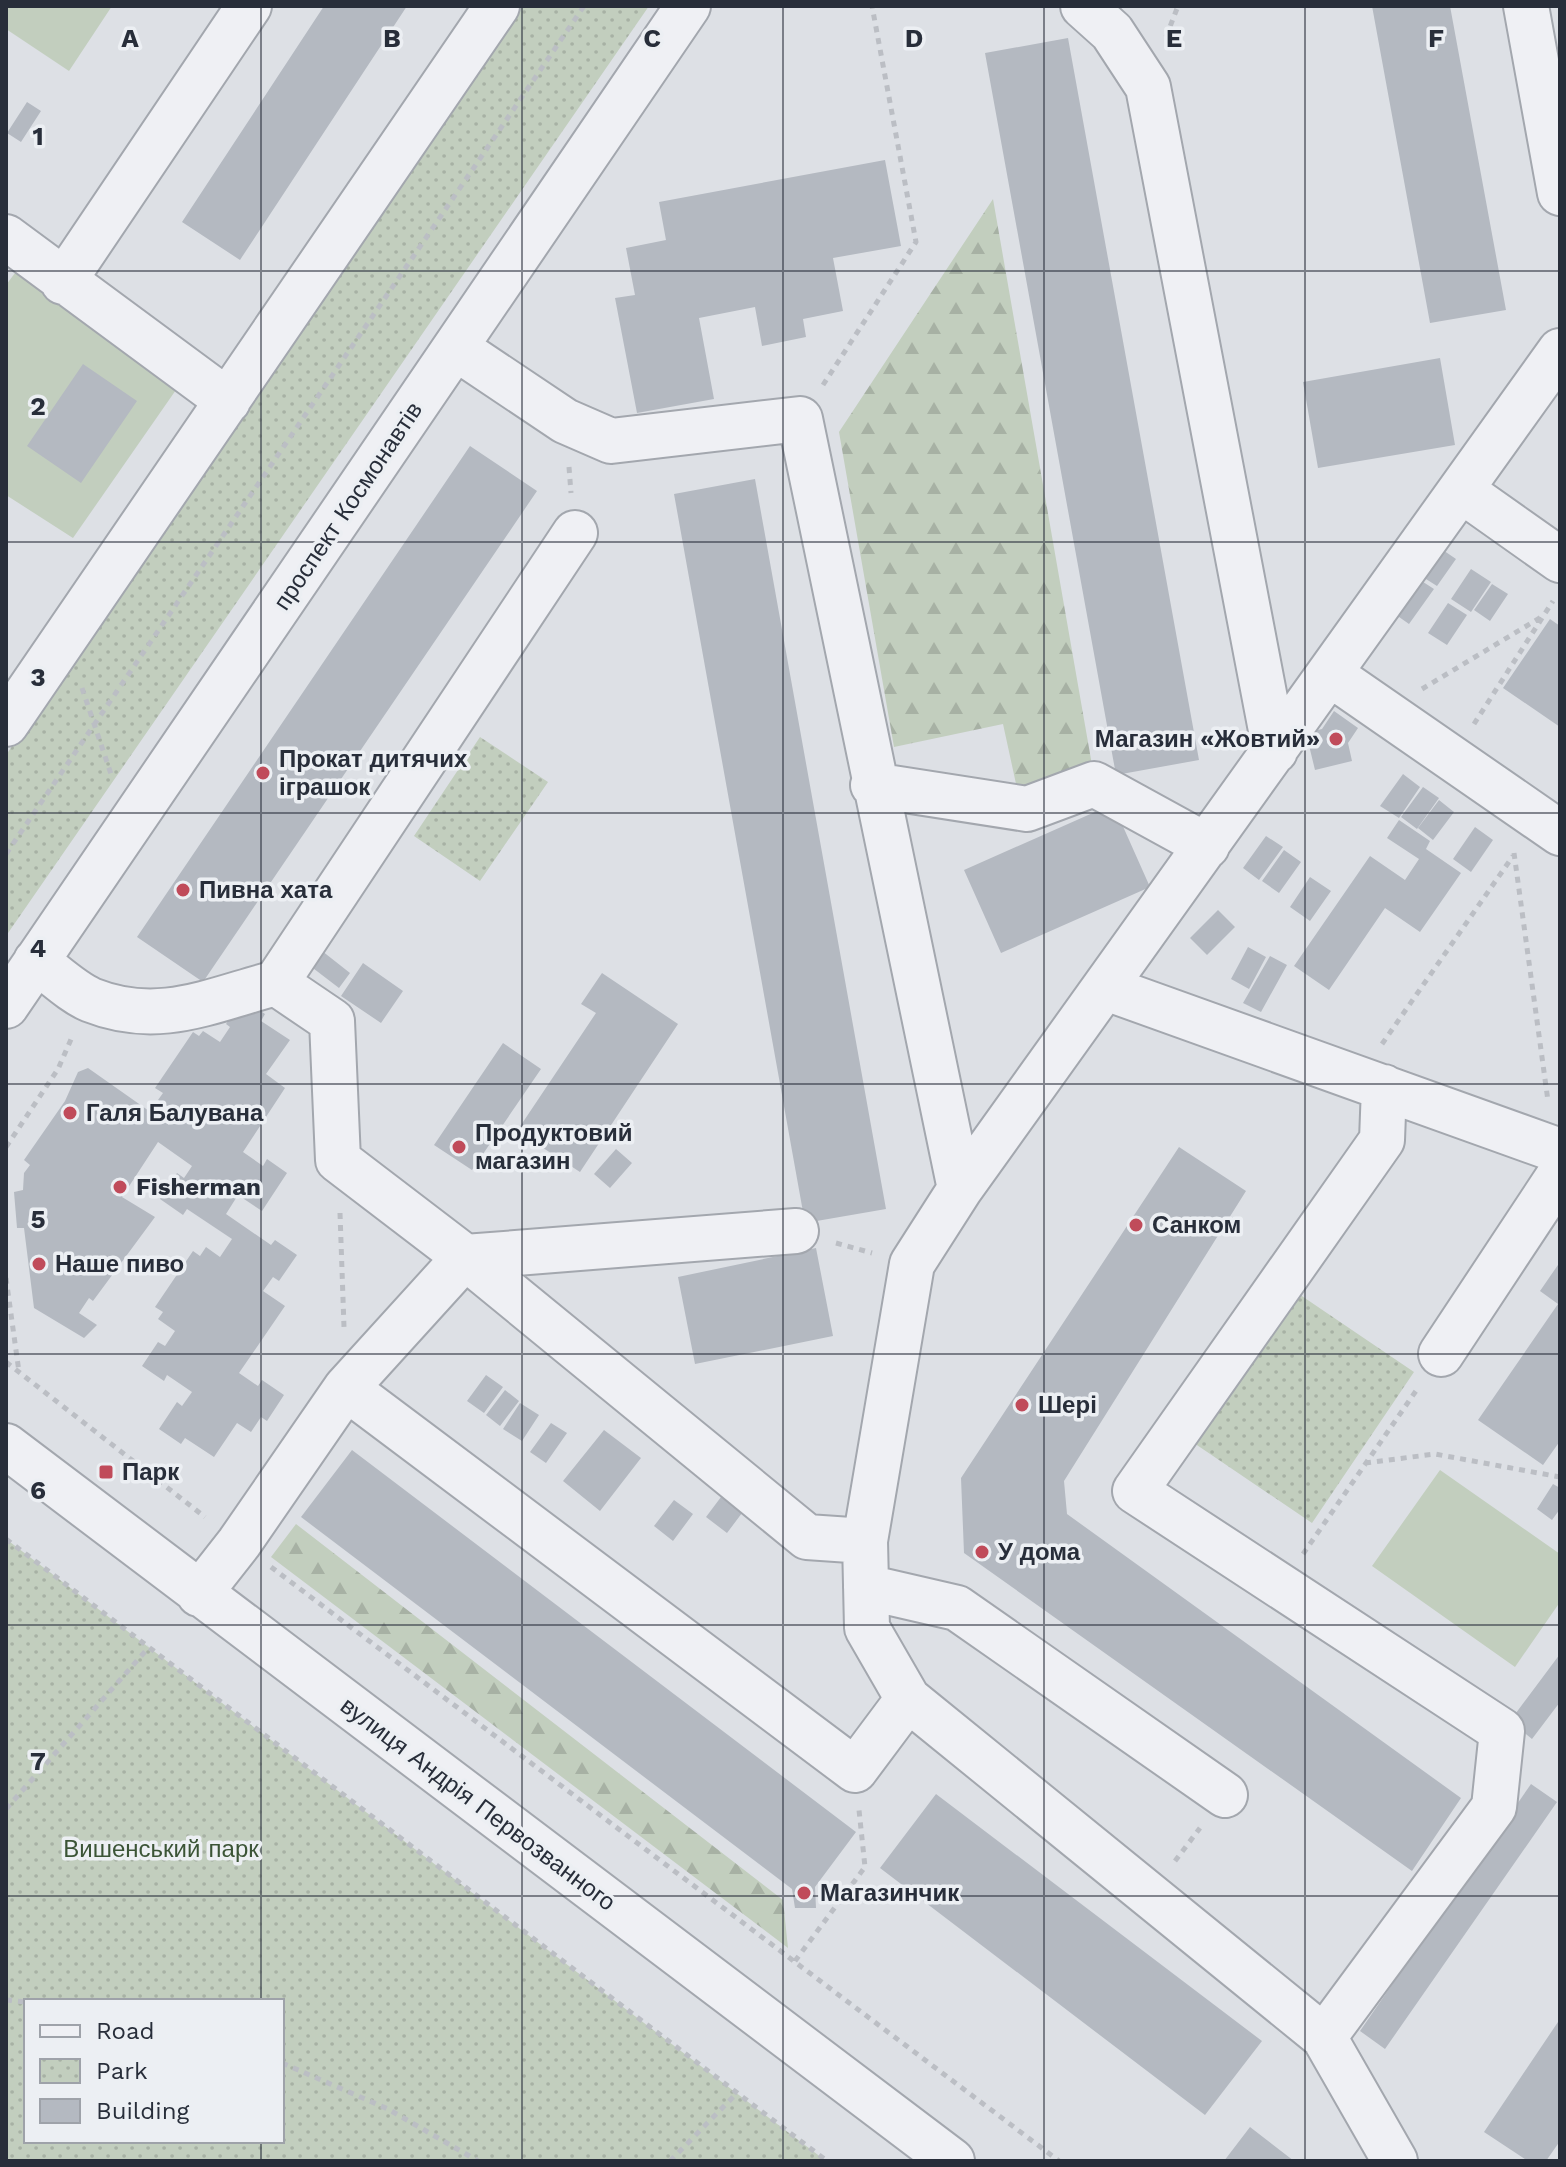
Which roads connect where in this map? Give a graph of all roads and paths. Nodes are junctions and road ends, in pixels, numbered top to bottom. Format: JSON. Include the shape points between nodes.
{"nodes":[{"id":1,"x":249,"y":6,"type":"edge"},
{"id":2,"x":497,"y":6,"type":"edge"},
{"id":3,"x":584,"y":6,"type":"edge"},
{"id":4,"x":688,"y":6,"type":"edge"},
{"id":5,"x":872,"y":6,"type":"edge"},
{"id":6,"x":1083,"y":6,"type":"edge"},
{"id":7,"x":1526,"y":6,"type":"edge"},
{"id":8,"x":1560,"y":193,"type":"edge"},
{"id":9,"x":6,"y":237,"type":"edge"},
{"id":10,"x":63,"y":282,"type":"junction"},
{"id":11,"x":456,"y":348,"type":"junction"},
{"id":12,"x":1560,"y":351,"type":"edge"},
{"id":13,"x":228,"y":401,"type":"junction"},
{"id":14,"x":800,"y":419,"type":"junction"},
{"id":15,"x":565,"y":421,"type":"junction"},
{"id":16,"x":1461,"y":490,"type":"junction"},
{"id":17,"x":575,"y":533,"type":"joint"},
{"id":18,"x":1560,"y":560,"type":"edge"},
{"id":19,"x":1560,"y":590,"type":"edge"},
{"id":20,"x":1544,"y":615,"type":"junction"},
{"id":21,"x":65,"y":638,"type":"junction"},
{"id":22,"x":1330,"y":674,"type":"junction"},
{"id":23,"x":1384,"y":712,"type":"junction"},
{"id":24,"x":6,"y":724,"type":"edge"},
{"id":25,"x":94,"y":724,"type":"junction"},
{"id":26,"x":1275,"y":751,"type":"junction"},
{"id":27,"x":1452,"y":759,"type":"junction"},
{"id":28,"x":873,"y":785,"type":"junction"},
{"id":29,"x":116,"y":789,"type":"dead end"},
{"id":30,"x":1546,"y":824,"type":"edge"},
{"id":31,"x":1207,"y":846,"type":"junction"},
{"id":32,"x":6,"y":854,"type":"edge"},
{"id":33,"x":1513,"y":856,"type":"junction"},
{"id":34,"x":36,"y":961,"type":"junction"},
{"id":35,"x":276,"y":983,"type":"junction"},
{"id":36,"x":1106,"y":988,"type":"junction"},
{"id":37,"x":89,"y":999,"type":"junction"},
{"id":38,"x":6,"y":1006,"type":"edge"},
{"id":39,"x":1372,"y":1083,"type":"junction"},
{"id":40,"x":6,"y":1147,"type":"edge"},
{"id":41,"x":1558,"y":1158,"type":"edge"},
{"id":42,"x":338,"y":1160,"type":"junction"},
{"id":43,"x":960,"y":1189,"type":"junction"},
{"id":44,"x":796,"y":1231,"type":"joint"},
{"id":45,"x":465,"y":1257,"type":"junction"},
{"id":46,"x":912,"y":1264,"type":"junction"},
{"id":47,"x":6,"y":1278,"type":"edge"},
{"id":48,"x":1441,"y":1354,"type":"joint"},
{"id":49,"x":6,"y":1362,"type":"edge"},
{"id":50,"x":19,"y":1373,"type":"junction"},
{"id":51,"x":346,"y":1388,"type":"junction"},
{"id":52,"x":6,"y":1446,"type":"edge"},
{"id":53,"x":1365,"y":1463,"type":"junction"},
{"id":54,"x":1560,"y":1477,"type":"edge"},
{"id":55,"x":6,"y":1539,"type":"edge"},
{"id":56,"x":865,"y":1541,"type":"junction"},
{"id":57,"x":239,"y":1543,"type":"junction"},
{"id":58,"x":1281,"y":1586,"type":"junction"},
{"id":59,"x":866,"y":1587,"type":"junction"},
{"id":60,"x":199,"y":1594,"type":"junction"},
{"id":61,"x":149,"y":1647,"type":"junction"},
{"id":62,"x":908,"y":1699,"type":"junction"},
{"id":63,"x":855,"y":1770,"type":"junction"},
{"id":64,"x":1225,"y":1795,"type":"dead end"},
{"id":65,"x":6,"y":1809,"type":"edge"},
{"id":66,"x":795,"y":1961,"type":"junction"},
{"id":67,"x":1324,"y":2037,"type":"junction"},
{"id":68,"x":284,"y":2064,"type":"edge"},
{"id":69,"x":737,"y":2093,"type":"junction"},
{"id":70,"x":478,"y":2161,"type":"edge"},
{"id":71,"x":670,"y":2161,"type":"edge"},
{"id":72,"x":827,"y":2161,"type":"edge"},
{"id":73,"x":952,"y":2161,"type":"edge"},
{"id":74,"x":1059,"y":2161,"type":"edge"},
{"id":75,"x":1395,"y":2161,"type":"edge"}],
"edges":[{"from":1,"to":10,"type":"street"},
{"from":2,"to":13,"type":"street"},
{"from":3,"to":25,"type":"path"},
{"from":4,"to":11,"type":"street","name":"проспект Космонавтів"},
{"from":5,"to":14,"type":"path","via":[[916,242]]},
{"from":6,"to":26,"type":"street","via":[[1112,32],[1148,87]]},
{"from":7,"to":8,"type":"street"},
{"from":9,"to":10,"type":"street"},
{"from":10,"to":13,"type":"street"},
{"from":11,"to":15,"type":"street"},
{"from":11,"to":34,"type":"street","name":"проспект Космонавтів"},
{"from":12,"to":16,"type":"street"},
{"from":13,"to":21,"type":"street"},
{"from":14,"to":15,"type":"street","via":[[611,441]]},
{"from":14,"to":28,"type":"street"},
{"from":15,"to":17,"type":"path"},
{"from":16,"to":18,"type":"street"},
{"from":16,"to":22,"type":"street"},
{"from":17,"to":35,"type":"street"},
{"from":19,"to":20,"type":"path"},
{"from":20,"to":23,"type":"path"},
{"from":20,"to":27,"type":"path"},
{"from":21,"to":24,"type":"street"},
{"from":21,"to":25,"type":"path"},
{"from":22,"to":23,"type":"street"},
{"from":22,"to":26,"type":"street"},
{"from":23,"to":27,"type":"street"},
{"from":25,"to":29,"type":"path"},
{"from":25,"to":32,"type":"path"},
{"from":26,"to":31,"type":"street"},
{"from":27,"to":30,"type":"street"},
{"from":28,"to":31,"type":"street","via":[[1027,809],[1094,784]]},
{"from":28,"to":43,"type":"street"},
{"from":30,"to":33,"type":"path"},
{"from":31,"to":36,"type":"street"},
{"from":33,"to":39,"type":"path"},
{"from":33,"to":41,"type":"path"},
{"from":34,"to":37,"type":"street"},
{"from":34,"to":38,"type":"street","name":"проспект Космонавтів"},
{"from":35,"to":37,"type":"street","via":[[175,1012],[139,1014]]},
{"from":35,"to":42,"type":"street","via":[[332,1021]]},
{"from":36,"to":39,"type":"street"},
{"from":36,"to":43,"type":"street"},
{"from":37,"to":40,"type":"path","via":[[58,1069]]},
{"from":39,"to":41,"type":"street"},
{"from":39,"to":58,"type":"street","via":[[1382,1140],[1135,1491]]},
{"from":41,"to":48,"type":"street"},
{"from":42,"to":45,"type":"street"},
{"from":42,"to":51,"type":"path"},
{"from":43,"to":46,"type":"street"},
{"from":44,"to":45,"type":"street"},
{"from":44,"to":46,"type":"path"},
{"from":45,"to":51,"type":"street"},
{"from":45,"to":56,"type":"street","via":[[807,1537]]},
{"from":46,"to":56,"type":"street"},
{"from":47,"to":50,"type":"path"},
{"from":48,"to":53,"type":"path"},
{"from":49,"to":50,"type":"path"},
{"from":50,"to":57,"type":"path"},
{"from":51,"to":57,"type":"street"},
{"from":51,"to":63,"type":"street"},
{"from":52,"to":60,"type":"street","name":"вулиця Андрія Первозванного"},
{"from":53,"to":54,"type":"path","via":[[1435,1454]]},
{"from":53,"to":58,"type":"path"},
{"from":55,"to":61,"type":"path"},
{"from":56,"to":59,"type":"street"},
{"from":57,"to":60,"type":"street"},
{"from":57,"to":66,"type":"path"},
{"from":58,"to":67,"type":"street","via":[[1502,1731],[1494,1807]]},
{"from":59,"to":62,"type":"street","via":[[867,1628]]},
{"from":59,"to":64,"type":"street","via":[[957,1608]]},
{"from":60,"to":73,"type":"street","name":"вулиця Андрія Первозванного"},
{"from":61,"to":65,"type":"path"},
{"from":61,"to":69,"type":"path"},
{"from":62,"to":63,"type":"street"},
{"from":62,"to":67,"type":"street"},
{"from":63,"to":66,"type":"path","via":[[865,1867]]},
{"from":66,"to":74,"type":"path"},
{"from":67,"to":75,"type":"street"},
{"from":68,"to":70,"type":"path","via":[[388,2109]]},
{"from":69,"to":71,"type":"path"},
{"from":69,"to":72,"type":"path"}]}
